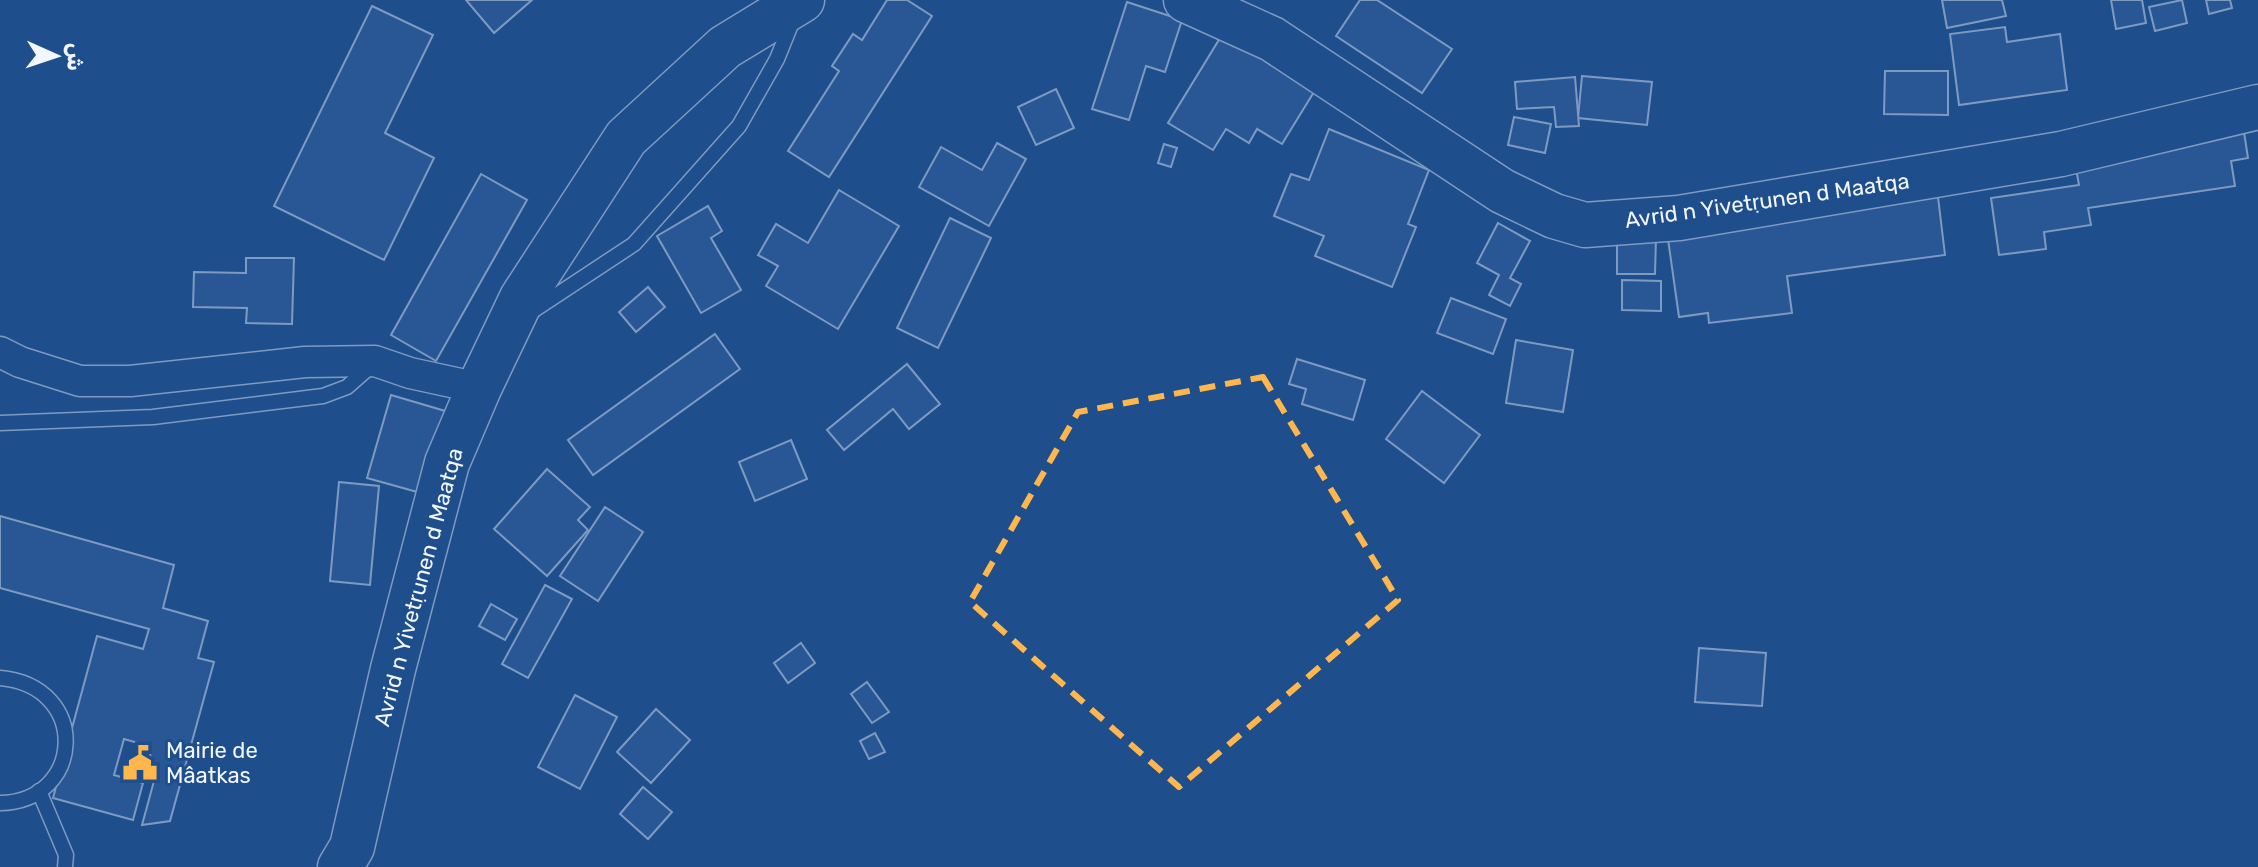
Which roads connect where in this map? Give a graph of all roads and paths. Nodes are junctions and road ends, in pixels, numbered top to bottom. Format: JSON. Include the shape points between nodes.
{"nodes":[{"id":1,"x":1186,"y":0,"type":"edge"},
{"id":2,"x":801,"y":1,"type":"edge"},
{"id":3,"x":2258,"y":107,"type":"edge"},
{"id":4,"x":509,"y":326,"type":"junction"},
{"id":5,"x":0,"y":352,"type":"edge"},
{"id":6,"x":375,"y":361,"type":"junction"},
{"id":7,"x":479,"y":388,"type":"junction"},
{"id":8,"x":0,"y":423,"type":"edge"},
{"id":9,"x":0,"y":678,"type":"edge"},
{"id":10,"x":39,"y":791,"type":"junction"},
{"id":11,"x":0,"y":803,"type":"edge"},
{"id":12,"x":65,"y":867,"type":"edge"},
{"id":13,"x":340,"y":867,"type":"edge"}],
"edges":[{"from":1,"to":3,"type":"main road","name":"Avrid n Yivetṛunen d Maatqa","via":[[1272,39],[1502,191],[1585,225],[1679,218],[2061,154]]},
{"from":2,"to":4,"type":"main road","name":"Avrid n Yivetṛunen d Maatqa","via":[[725,47],[626,138]]},
{"from":2,"to":4,"type":"lane","via":[[777,59],[739,126],[666,209],[634,244]]},
{"from":4,"to":7,"type":"main road","name":"Avrid n Yivetṛunen d Maatqa"},
{"from":5,"to":6,"type":"street","via":[[80,381]]},
{"from":6,"to":7,"type":"street"},
{"from":6,"to":8,"type":"lane","via":[[347,387],[323,396],[153,417]]},
{"from":7,"to":13,"type":"main road","name":"Avrid n Yivetṛunen d Maatqa","via":[[447,463],[352,847]]},
{"from":9,"to":10,"type":"lane","via":[[22,680],[41,690],[56,705],[64,724],[61,767]]},
{"from":10,"to":11,"type":"lane","via":[[14,803]]},
{"from":10,"to":12,"type":"lane","via":[[66,855]]}]}
